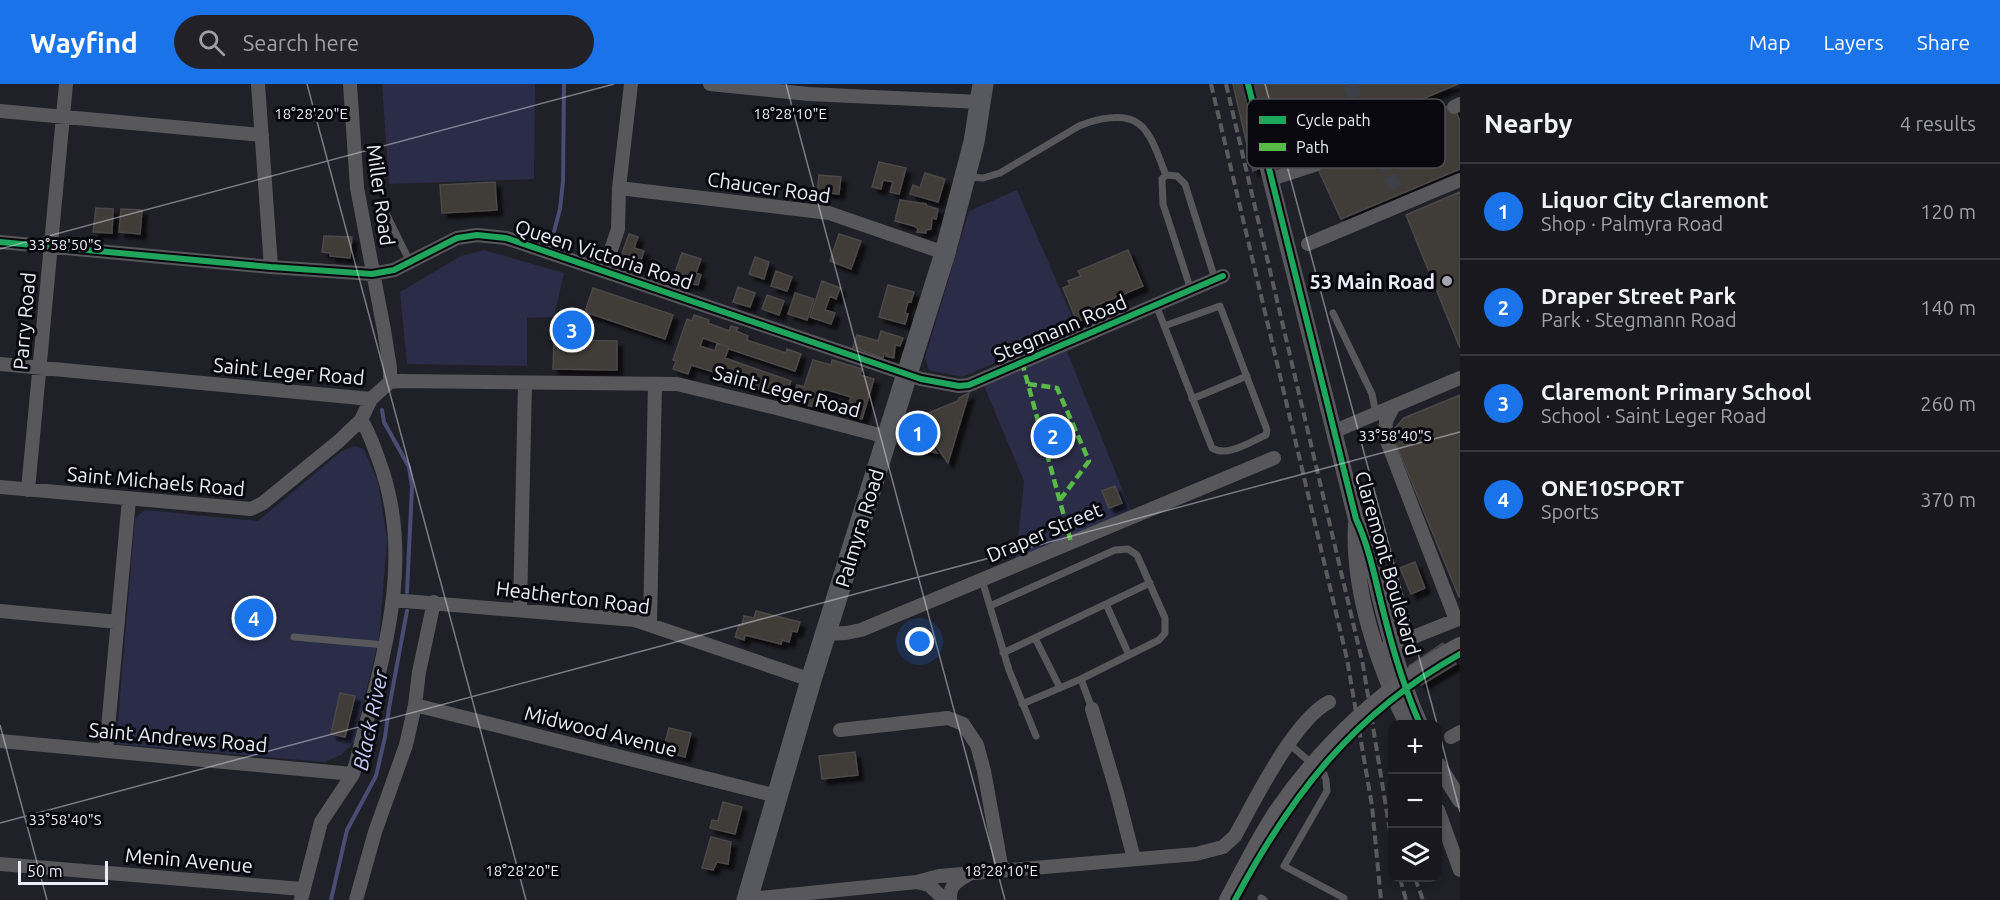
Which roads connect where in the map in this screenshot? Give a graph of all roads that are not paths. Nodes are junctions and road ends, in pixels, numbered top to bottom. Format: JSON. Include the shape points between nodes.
{"nodes":[{"id":1,"x":66,"y":84,"type":"edge"},
{"id":2,"x":258,"y":84,"type":"edge"},
{"id":3,"x":350,"y":84,"type":"edge"},
{"id":4,"x":630,"y":84,"type":"edge"},
{"id":5,"x":710,"y":84,"type":"edge"},
{"id":6,"x":808,"y":89,"type":"edge"},
{"id":7,"x":982,"y":93,"type":"edge"},
{"id":8,"x":0,"y":111,"type":"edge"},
{"id":9,"x":62,"y":117,"type":"junction"},
{"id":10,"x":261,"y":135,"type":"junction"},
{"id":11,"x":1293,"y":168,"type":"edge"},
{"id":12,"x":1269,"y":172,"type":"joint"},
{"id":13,"x":1166,"y":175,"type":"junction"},
{"id":14,"x":965,"y":176,"type":"junction"},
{"id":15,"x":1460,"y":180,"type":"edge"},
{"id":16,"x":619,"y":188,"type":"junction"},
{"id":17,"x":381,"y":203,"type":"dead end"},
{"id":18,"x":0,"y":242,"type":"edge"},
{"id":19,"x":1308,"y":244,"type":"dead end"},
{"id":20,"x":50,"y":246,"type":"junction"},
{"id":21,"x":945,"y":253,"type":"junction"},
{"id":22,"x":410,"y":262,"type":"junction"},
{"id":23,"x":272,"y":267,"type":"junction"},
{"id":24,"x":604,"y":271,"type":"junction"},
{"id":25,"x":372,"y":274,"type":"junction"},
{"id":26,"x":1219,"y":278,"type":"joint"},
{"id":27,"x":1191,"y":290,"type":"junction"},
{"id":28,"x":1156,"y":305,"type":"junction"},
{"id":29,"x":1333,"y":314,"type":"dead end"},
{"id":30,"x":1164,"y":326,"type":"junction"},
{"id":31,"x":0,"y":364,"type":"edge"},
{"id":32,"x":39,"y":367,"type":"junction"},
{"id":33,"x":907,"y":374,"type":"junction"},
{"id":34,"x":1247,"y":376,"type":"junction"},
{"id":35,"x":1460,"y":378,"type":"edge"},
{"id":36,"x":390,"y":382,"type":"junction"},
{"id":37,"x":525,"y":383,"type":"junction"},
{"id":38,"x":655,"y":384,"type":"junction"},
{"id":39,"x":371,"y":399,"type":"junction"},
{"id":40,"x":1192,"y":399,"type":"junction"},
{"id":41,"x":1393,"y":407,"type":"junction"},
{"id":42,"x":1376,"y":414,"type":"junction"},
{"id":43,"x":361,"y":420,"type":"junction"},
{"id":44,"x":1335,"y":431,"type":"junction"},
{"id":45,"x":887,"y":438,"type":"junction"},
{"id":46,"x":1274,"y":458,"type":"dead end"},
{"id":47,"x":0,"y":487,"type":"edge"},
{"id":48,"x":28,"y":490,"type":"junction"},
{"id":49,"x":129,"y":499,"type":"junction"},
{"id":50,"x":982,"y":580,"type":"junction"},
{"id":51,"x":1150,"y":583,"type":"junction"},
{"id":52,"x":393,"y":600,"type":"junction"},
{"id":53,"x":434,"y":602,"type":"junction"},
{"id":54,"x":1106,"y":604,"type":"junction"},
{"id":55,"x":990,"y":606,"type":"junction"},
{"id":56,"x":520,"y":609,"type":"junction"},
{"id":57,"x":0,"y":611,"type":"edge"},
{"id":58,"x":1458,"y":619,"type":"edge"},
{"id":59,"x":118,"y":622,"type":"junction"},
{"id":60,"x":650,"y":624,"type":"junction"},
{"id":61,"x":826,"y":634,"type":"junction"},
{"id":62,"x":294,"y":637,"type":"dead end"},
{"id":63,"x":1035,"y":638,"type":"junction"},
{"id":64,"x":386,"y":645,"type":"junction"},
{"id":65,"x":1460,"y":646,"type":"edge"},
{"id":66,"x":1385,"y":648,"type":"junction"},
{"id":67,"x":1003,"y":653,"type":"junction"},
{"id":68,"x":1129,"y":655,"type":"junction"},
{"id":69,"x":1081,"y":679,"type":"junction"},
{"id":70,"x":811,"y":680,"type":"junction"},
{"id":71,"x":1059,"y":688,"type":"junction"},
{"id":72,"x":1329,"y":702,"type":"dead end"},
{"id":73,"x":1022,"y":704,"type":"junction"},
{"id":74,"x":415,"y":705,"type":"junction"},
{"id":75,"x":1092,"y":709,"type":"joint"},
{"id":76,"x":1406,"y":720,"type":"edge"},
{"id":77,"x":1418,"y":720,"type":"edge"},
{"id":78,"x":840,"y":730,"type":"dead end"},
{"id":79,"x":1036,"y":736,"type":"dead end"},
{"id":80,"x":0,"y":741,"type":"edge"},
{"id":81,"x":1289,"y":744,"type":"junction"},
{"id":82,"x":106,"y":750,"type":"junction"},
{"id":83,"x":1442,"y":773,"type":"edge"},
{"id":84,"x":353,"y":774,"type":"junction"},
{"id":85,"x":777,"y":796,"type":"junction"},
{"id":86,"x":1460,"y":800,"type":"edge"},
{"id":87,"x":1442,"y":823,"type":"edge"},
{"id":88,"x":1134,"y":859,"type":"junction"},
{"id":89,"x":0,"y":864,"type":"edge"},
{"id":90,"x":1002,"y":870,"type":"junction"},
{"id":91,"x":1460,"y":870,"type":"edge"},
{"id":92,"x":970,"y":873,"type":"junction"},
{"id":93,"x":917,"y":882,"type":"junction"},
{"id":94,"x":302,"y":895,"type":"edge"},
{"id":95,"x":1344,"y":897,"type":"dead end"},
{"id":96,"x":747,"y":898,"type":"edge"},
{"id":97,"x":356,"y":900,"type":"edge"},
{"id":98,"x":945,"y":900,"type":"edge"},
{"id":99,"x":951,"y":900,"type":"edge"},
{"id":100,"x":1228,"y":900,"type":"edge"}],
"edges":[{"from":1,"to":9,"type":"street","name":"Parry Road"},
{"from":2,"to":10,"type":"street"},
{"from":3,"to":25,"type":"street","name":"Miller Road","via":[[357,188]]},
{"from":4,"to":16,"type":"street"},
{"from":5,"to":6,"type":"street"},
{"from":6,"to":7,"type":"street"},
{"from":7,"to":14,"type":"main road","name":"Palmyra Road"},
{"from":8,"to":9,"type":"street"},
{"from":9,"to":10,"type":"street"},
{"from":9,"to":20,"type":"street","name":"Parry Road"},
{"from":10,"to":23,"type":"street"},
{"from":11,"to":12,"type":"street"},
{"from":12,"to":44,"type":"street","name":"Claremont Boulevard"},
{"from":13,"to":14,"type":"lane","via":[[1139,123],[1106,118],[1079,126],[991,177]]},
{"from":13,"to":26,"type":"lane","via":[[1177,176],[1185,184]]},
{"from":13,"to":27,"type":"lane","via":[[1162,179],[1162,204]]},
{"from":14,"to":21,"type":"main road","name":"Palmyra Road"},
{"from":15,"to":19,"type":"street","via":[[1401,199]]},
{"from":16,"to":21,"type":"street","name":"Chaucer Road","via":[[829,213]]},
{"from":16,"to":24,"type":"street","via":[[618,229]]},
{"from":17,"to":22,"type":"lane"},
{"from":18,"to":20,"type":"street","name":"Queen Victoria Road"},
{"from":20,"to":23,"type":"street","name":"Queen Victoria Road"},
{"from":20,"to":32,"type":"street","name":"Parry Road"},
{"from":21,"to":33,"type":"main road","name":"Palmyra Road"},
{"from":22,"to":24,"type":"street","name":"Queen Victoria Road","via":[[457,238],[488,235]]},
{"from":22,"to":25,"type":"street","name":"Queen Victoria Road"},
{"from":23,"to":25,"type":"street","name":"Queen Victoria Road"},
{"from":24,"to":33,"type":"street","name":"Queen Victoria Road"},
{"from":25,"to":36,"type":"street","name":"Miller Road"},
{"from":26,"to":27,"type":"street","name":"Stegmann Road"},
{"from":27,"to":28,"type":"street","name":"Stegmann Road"},
{"from":28,"to":30,"type":"lane"},
{"from":28,"to":33,"type":"street","name":"Stegmann Road","via":[[969,385],[939,384]]},
{"from":29,"to":42,"type":"lane","via":[[1372,393]]},
{"from":30,"to":34,"type":"lane","via":[[1220,306]]},
{"from":30,"to":40,"type":"lane"},
{"from":31,"to":32,"type":"street","name":"Saint Leger Road"},
{"from":32,"to":39,"type":"street","name":"Saint Leger Road"},
{"from":32,"to":48,"type":"street","name":"Parry Road"},
{"from":33,"to":45,"type":"main road","name":"Palmyra Road"},
{"from":34,"to":40,"type":"lane"},
{"from":34,"to":40,"type":"lane","via":[[1268,433],[1230,450],[1223,452],[1212,447]]},
{"from":35,"to":41,"type":"street"},
{"from":36,"to":37,"type":"street","name":"Saint Leger Road"},
{"from":36,"to":39,"type":"street","name":"Saint Leger Road"},
{"from":37,"to":38,"type":"street","name":"Saint Leger Road"},
{"from":37,"to":56,"type":"street"},
{"from":38,"to":45,"type":"street","name":"Saint Leger Road","via":[[688,386]]},
{"from":38,"to":60,"type":"street"},
{"from":39,"to":43,"type":"street","name":"Saint Michaels Road"},
{"from":41,"to":42,"type":"street"},
{"from":41,"to":58,"type":"street","via":[[1384,436]]},
{"from":42,"to":44,"type":"street"},
{"from":43,"to":49,"type":"street","name":"Saint Michaels Road","via":[[254,508]]},
{"from":43,"to":52,"type":"street","via":[[384,473],[389,495],[397,546]]},
{"from":44,"to":66,"type":"street","name":"Claremont Boulevard","via":[[1356,519],[1366,540]]},
{"from":45,"to":61,"type":"main road","name":"Palmyra Road"},
{"from":46,"to":50,"type":"street","name":"Draper Street"},
{"from":47,"to":48,"type":"street","name":"Saint Michaels Road"},
{"from":48,"to":49,"type":"street","name":"Saint Michaels Road"},
{"from":49,"to":59,"type":"street"},
{"from":50,"to":55,"type":"lane"},
{"from":50,"to":61,"type":"street","name":"Draper Street","via":[[861,630]]},
{"from":51,"to":54,"type":"lane"},
{"from":51,"to":55,"type":"lane","via":[[1133,551],[1115,550]]},
{"from":51,"to":68,"type":"lane","via":[[1165,618],[1164,633],[1159,640]]},
{"from":52,"to":53,"type":"street","name":"Heatherton Road"},
{"from":52,"to":64,"type":"street"},
{"from":53,"to":56,"type":"street","name":"Heatherton Road"},
{"from":53,"to":74,"type":"street","via":[[418,672]]},
{"from":54,"to":63,"type":"lane"},
{"from":54,"to":68,"type":"lane"},
{"from":55,"to":67,"type":"lane"},
{"from":56,"to":60,"type":"street","name":"Heatherton Road"},
{"from":57,"to":59,"type":"street"},
{"from":58,"to":66,"type":"street"},
{"from":59,"to":82,"type":"street"},
{"from":60,"to":70,"type":"street","name":"Heatherton Road"},
{"from":61,"to":70,"type":"main road","name":"Palmyra Road"},
{"from":62,"to":64,"type":"lane"},
{"from":63,"to":67,"type":"lane"},
{"from":63,"to":71,"type":"lane"},
{"from":64,"to":84,"type":"street"},
{"from":65,"to":100,"type":"main road","via":[[1393,690],[1314,764],[1270,823]]},
{"from":66,"to":76,"type":"street","name":"Claremont Boulevard"},
{"from":66,"to":77,"type":"street","name":"Claremont Boulevard"},
{"from":67,"to":73,"type":"lane"},
{"from":68,"to":69,"type":"lane"},
{"from":69,"to":71,"type":"lane"},
{"from":69,"to":75,"type":"lane"},
{"from":70,"to":85,"type":"main road","name":"Palmyra Road"},
{"from":71,"to":73,"type":"lane"},
{"from":72,"to":81,"type":"street","via":[[1318,708]]},
{"from":73,"to":79,"type":"lane"},
{"from":74,"to":85,"type":"street","name":"Midwood Avenue"},
{"from":74,"to":97,"type":"street"},
{"from":75,"to":88,"type":"street"},
{"from":78,"to":90,"type":"street","via":[[948,718],[963,724],[977,745],[984,771]]},
{"from":80,"to":82,"type":"street","name":"Saint Andrews Road"},
{"from":81,"to":88,"type":"street","via":[[1235,836],[1223,847],[1196,854]]},
{"from":81,"to":95,"type":"lane","via":[[1324,774],[1327,791],[1284,866]]},
{"from":82,"to":84,"type":"street","name":"Saint Andrews Road"},
{"from":83,"to":86,"type":"street"},
{"from":84,"to":94,"type":"street","via":[[321,822]]},
{"from":85,"to":96,"type":"main road","name":"Palmyra Road"},
{"from":87,"to":91,"type":"street"},
{"from":88,"to":90,"type":"street"},
{"from":89,"to":94,"type":"street","name":"Menin Avenue"},
{"from":90,"to":92,"type":"street"},
{"from":92,"to":93,"type":"street"},
{"from":92,"to":99,"type":"street","via":[[952,886]]},
{"from":93,"to":96,"type":"street","via":[[853,893]]},
{"from":93,"to":98,"type":"street","via":[[929,885]]}]}
